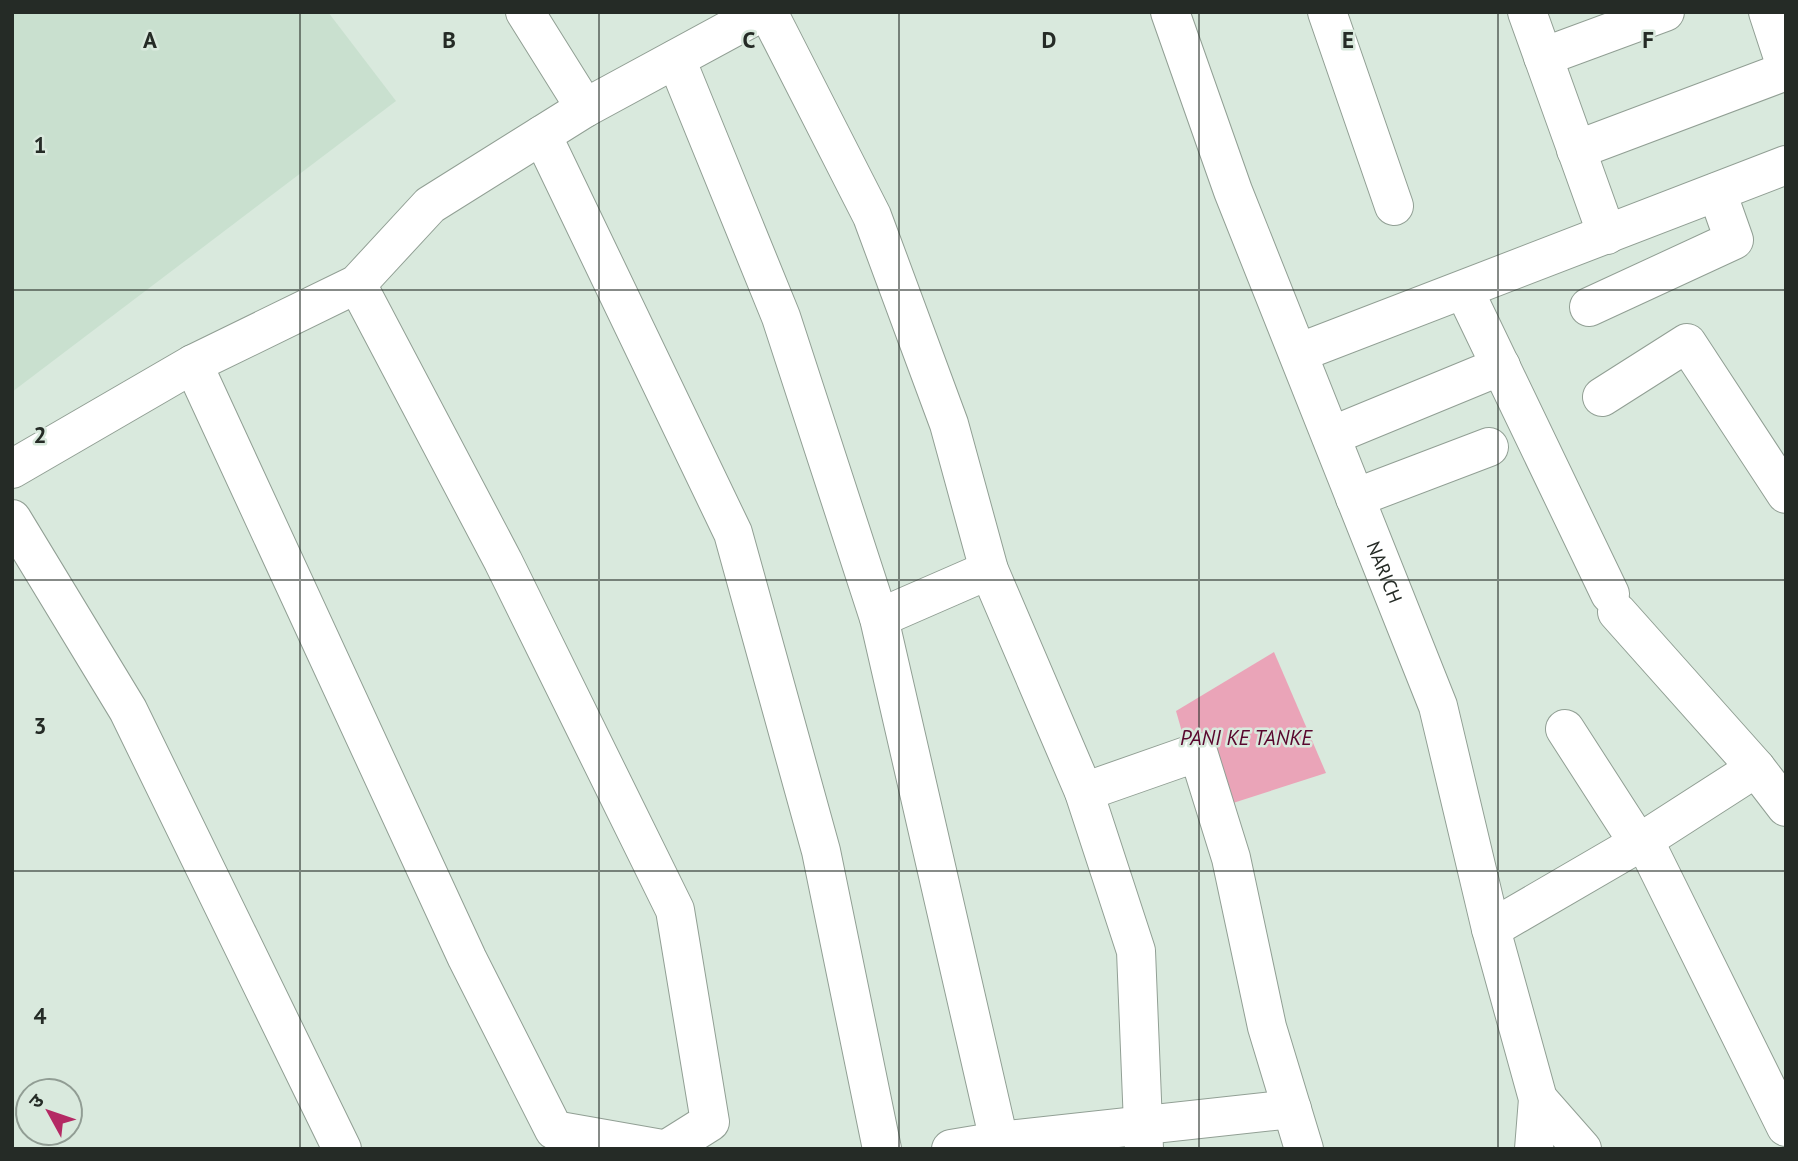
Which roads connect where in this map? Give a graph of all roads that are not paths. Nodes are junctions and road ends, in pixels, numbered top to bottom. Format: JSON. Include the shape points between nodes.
{"nodes":[{"id":1,"x":525,"y":12,"type":"edge"},
{"id":2,"x":762,"y":12,"type":"edge"},
{"id":3,"x":768,"y":12,"type":"edge"},
{"id":4,"x":1170,"y":12,"type":"edge"},
{"id":5,"x":1327,"y":12,"type":"edge"},
{"id":6,"x":1527,"y":12,"type":"edge"},
{"id":7,"x":1665,"y":12,"type":"edge"},
{"id":8,"x":1768,"y":12,"type":"edge"},
{"id":9,"x":1543,"y":57,"type":"junction"},
{"id":10,"x":676,"y":59,"type":"junction"},
{"id":11,"x":1786,"y":69,"type":"edge"},
{"id":12,"x":585,"y":108,"type":"junction"},
{"id":13,"x":542,"y":135,"type":"junction"},
{"id":14,"x":1576,"y":150,"type":"junction"},
{"id":15,"x":1786,"y":165,"type":"edge"},
{"id":16,"x":1717,"y":192,"type":"junction"},
{"id":17,"x":1394,"y":206,"type":"dead end"},
{"id":18,"x":1606,"y":235,"type":"junction"},
{"id":19,"x":357,"y":284,"type":"junction"},
{"id":20,"x":1464,"y":290,"type":"junction"},
{"id":21,"x":1590,"y":307,"type":"dead end"},
{"id":22,"x":1297,"y":353,"type":"junction"},
{"id":23,"x":193,"y":364,"type":"junction"},
{"id":24,"x":1502,"y":366,"type":"junction"},
{"id":25,"x":1602,"y":397,"type":"dead end"},
{"id":26,"x":1331,"y":436,"type":"junction"},
{"id":27,"x":1489,"y":447,"type":"dead end"},
{"id":28,"x":12,"y":469,"type":"edge"},
{"id":29,"x":1786,"y":494,"type":"edge"},
{"id":30,"x":1355,"y":498,"type":"junction"},
{"id":31,"x":12,"y":519,"type":"edge"},
{"id":32,"x":989,"y":570,"type":"junction"},
{"id":33,"x":879,"y":618,"type":"junction"},
{"id":34,"x":1565,"y":729,"type":"dead end"},
{"id":35,"x":1756,"y":768,"type":"junction"},
{"id":36,"x":1084,"y":792,"type":"junction"},
{"id":37,"x":1786,"y":807,"type":"edge"},
{"id":38,"x":1642,"y":842,"type":"junction"},
{"id":39,"x":1491,"y":929,"type":"junction"},
{"id":40,"x":1538,"y":1100,"type":"junction"},
{"id":41,"x":1292,"y":1109,"type":"junction"},
{"id":42,"x":1786,"y":1127,"type":"edge"},
{"id":43,"x":710,"y":1135,"type":"edge"},
{"id":44,"x":1144,"y":1137,"type":"edge"},
{"id":45,"x":999,"y":1141,"type":"junction"},
{"id":46,"x":342,"y":1149,"type":"edge"},
{"id":47,"x":664,"y":1149,"type":"edge"},
{"id":48,"x":881,"y":1149,"type":"edge"},
{"id":49,"x":951,"y":1149,"type":"edge"},
{"id":50,"x":1304,"y":1149,"type":"edge"},
{"id":51,"x":1534,"y":1149,"type":"edge"},
{"id":52,"x":1582,"y":1149,"type":"edge"}],
"edges":[{"from":1,"to":12,"type":"street"},
{"from":2,"to":10,"type":"street"},
{"from":3,"to":32,"type":"street","via":[[872,216],[949,424]]},
{"from":4,"to":22,"type":"street","name":"NARICH"},
{"from":5,"to":17,"type":"street"},
{"from":6,"to":9,"type":"street"},
{"from":7,"to":9,"type":"street"},
{"from":8,"to":11,"type":"street"},
{"from":9,"to":14,"type":"street"},
{"from":10,"to":12,"type":"street"},
{"from":10,"to":33,"type":"street","via":[[781,317]]},
{"from":11,"to":14,"type":"street"},
{"from":12,"to":13,"type":"street"},
{"from":13,"to":19,"type":"street","via":[[430,205]]},
{"from":13,"to":48,"type":"street","via":[[733,533],[821,851]]},
{"from":14,"to":18,"type":"street"},
{"from":15,"to":16,"type":"street"},
{"from":16,"to":18,"type":"street"},
{"from":16,"to":21,"type":"street","via":[[1734,240]]},
{"from":18,"to":20,"type":"street"},
{"from":19,"to":23,"type":"street"},
{"from":19,"to":43,"type":"street","via":[[503,561],[675,910]]},
{"from":20,"to":22,"type":"street"},
{"from":20,"to":24,"type":"street"},
{"from":22,"to":26,"type":"street","name":"NARICH"},
{"from":23,"to":28,"type":"street"},
{"from":23,"to":47,"type":"street","via":[[467,958],[554,1130]]},
{"from":24,"to":26,"type":"street"},
{"from":24,"to":35,"type":"street","via":[[1614,603]]},
{"from":25,"to":29,"type":"street","via":[[1687,343]]},
{"from":26,"to":30,"type":"street","name":"NARICH"},
{"from":27,"to":30,"type":"street"},
{"from":30,"to":39,"type":"street","name":"NARICH","via":[[1438,706]]},
{"from":31,"to":46,"type":"street","via":[[128,710]]},
{"from":32,"to":33,"type":"street"},
{"from":32,"to":36,"type":"street"},
{"from":33,"to":45,"type":"street"},
{"from":34,"to":38,"type":"street"},
{"from":35,"to":37,"type":"street"},
{"from":35,"to":38,"type":"street"},
{"from":36,"to":41,"type":"street","via":[[1198,752],[1231,858],[1267,1027]]},
{"from":36,"to":44,"type":"street","via":[[1136,951]]},
{"from":38,"to":39,"type":"street"},
{"from":38,"to":42,"type":"street"},
{"from":39,"to":40,"type":"street","name":"NARICH"},
{"from":40,"to":51,"type":"street","name":"NARICH"},
{"from":40,"to":52,"type":"street"},
{"from":41,"to":44,"type":"street"},
{"from":41,"to":50,"type":"street"},
{"from":43,"to":47,"type":"street"},
{"from":44,"to":45,"type":"street"},
{"from":45,"to":49,"type":"street"}]}
